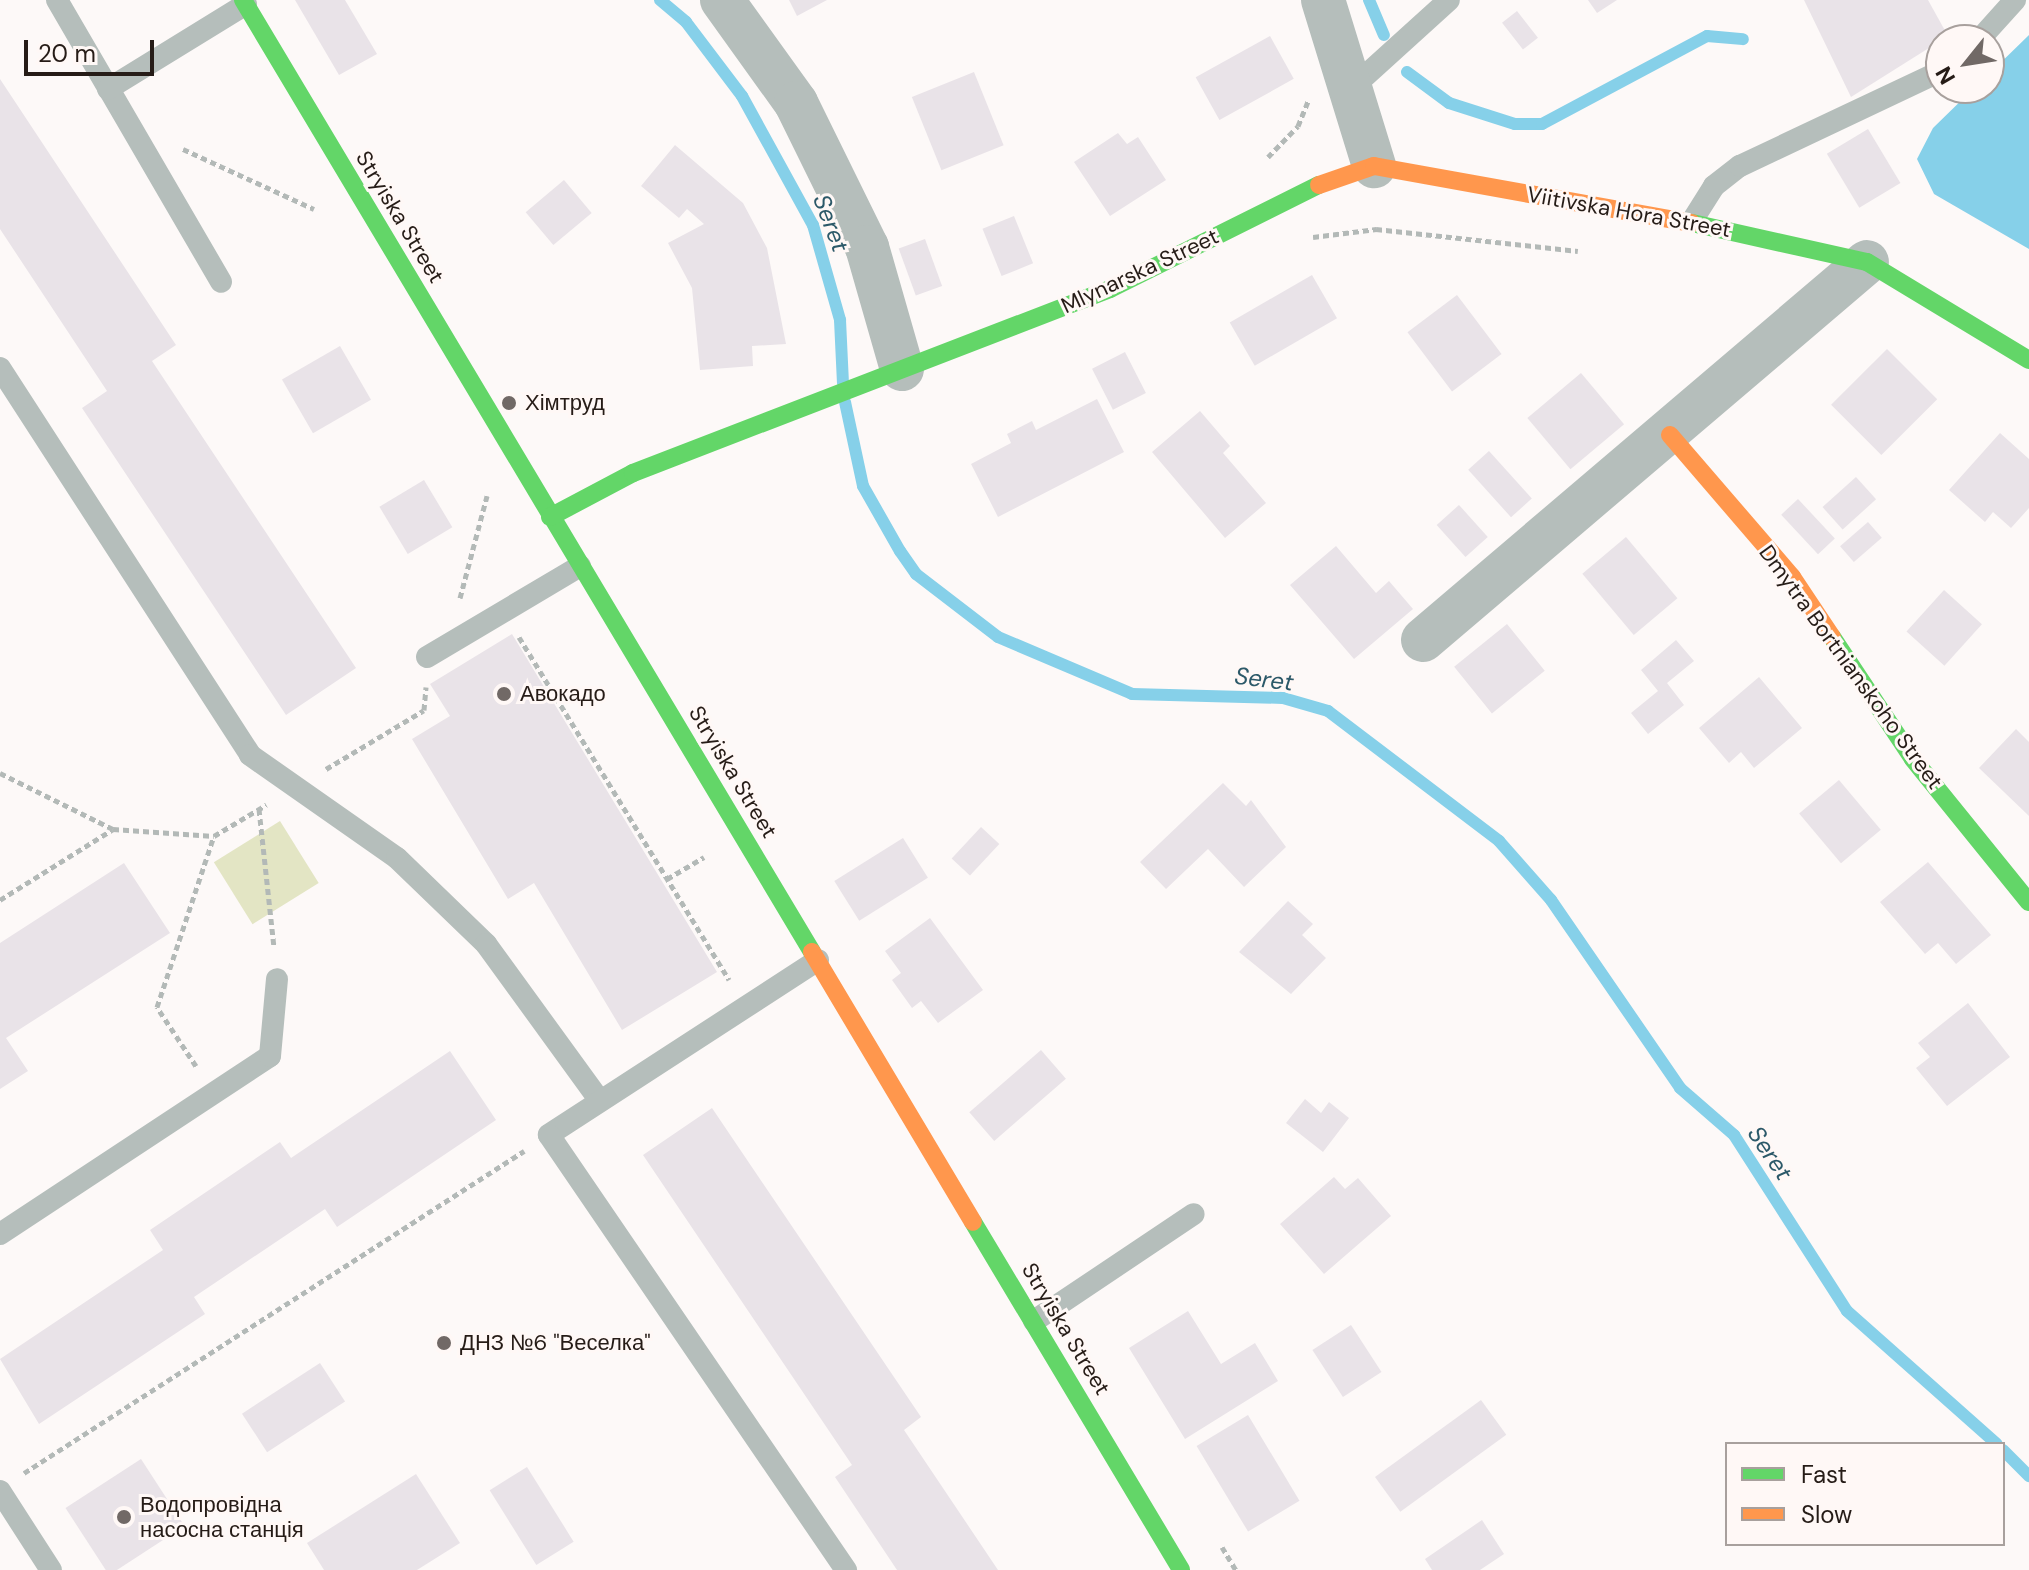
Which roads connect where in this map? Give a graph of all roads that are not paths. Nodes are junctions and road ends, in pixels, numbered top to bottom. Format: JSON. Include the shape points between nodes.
{"nodes":[{"id":1,"x":57,"y":0,"type":"edge"},
{"id":2,"x":722,"y":0,"type":"edge"},
{"id":3,"x":1323,"y":0,"type":"edge"},
{"id":4,"x":1449,"y":0,"type":"edge"},
{"id":5,"x":2015,"y":0,"type":"edge"},
{"id":6,"x":244,"y":2,"type":"edge"},
{"id":7,"x":1993,"y":24,"type":"edge"},
{"id":8,"x":1925,"y":79,"type":"edge"},
{"id":9,"x":1354,"y":86,"type":"junction"},
{"id":10,"x":108,"y":89,"type":"junction"},
{"id":11,"x":1374,"y":166,"type":"junction"},
{"id":12,"x":1692,"y":221,"type":"junction"},
{"id":13,"x":1867,"y":262,"type":"junction"},
{"id":14,"x":221,"y":282,"type":"dead end"},
{"id":15,"x":2029,"y":360,"type":"edge"},
{"id":16,"x":0,"y":368,"type":"edge"},
{"id":17,"x":884,"y":376,"type":"junction"},
{"id":18,"x":1670,"y":435,"type":"junction"},
{"id":19,"x":550,"y":517,"type":"junction"},
{"id":20,"x":580,"y":566,"type":"junction"},
{"id":21,"x":1423,"y":640,"type":"dead end"},
{"id":22,"x":427,"y":657,"type":"dead end"},
{"id":23,"x":2029,"y":902,"type":"edge"},
{"id":24,"x":818,"y":960,"type":"junction"},
{"id":25,"x":277,"y":979,"type":"road end"},
{"id":26,"x":600,"y":1101,"type":"junction"},
{"id":27,"x":1194,"y":1214,"type":"dead end"},
{"id":28,"x":0,"y":1234,"type":"edge"},
{"id":29,"x":1034,"y":1321,"type":"junction"},
{"id":30,"x":7,"y":1486,"type":"edge"},
{"id":31,"x":51,"y":1570,"type":"edge"},
{"id":32,"x":846,"y":1570,"type":"edge"},
{"id":33,"x":1181,"y":1570,"type":"edge"}],
"edges":[{"from":1,"to":10,"type":"lane"},
{"from":2,"to":17,"type":"street","via":[[796,103],[860,234]]},
{"from":3,"to":9,"type":"street"},
{"from":4,"to":9,"type":"lane"},
{"from":5,"to":7,"type":"lane"},
{"from":6,"to":10,"type":"lane"},
{"from":6,"to":19,"type":"street","name":"Stryiska Street"},
{"from":8,"to":12,"type":"lane","via":[[1740,166],[1714,186]]},
{"from":9,"to":11,"type":"street"},
{"from":10,"to":14,"type":"lane"},
{"from":11,"to":12,"type":"street","name":"Viitivska Hora Street"},
{"from":11,"to":17,"type":"street","name":"Mlynarska Street","via":[[1306,189],[1110,289]]},
{"from":12,"to":13,"type":"street","name":"Viitivska Hora Street"},
{"from":13,"to":15,"type":"street","name":"Viitivska Hora Street","via":[[1973,319]]},
{"from":13,"to":18,"type":"street"},
{"from":16,"to":26,"type":"lane","via":[[250,755],[397,858],[486,944]]},
{"from":17,"to":19,"type":"street","name":"Mlynarska Street","via":[[633,473]]},
{"from":18,"to":21,"type":"street"},
{"from":18,"to":23,"type":"street","name":"Dmytra Bortnianskoho Street","via":[[1792,577],[1913,759]]},
{"from":19,"to":20,"type":"street","name":"Stryiska Street"},
{"from":20,"to":22,"type":"lane"},
{"from":20,"to":24,"type":"street","name":"Stryiska Street"},
{"from":24,"to":26,"type":"lane"},
{"from":24,"to":29,"type":"street","name":"Stryiska Street"},
{"from":25,"to":28,"type":"lane","via":[[270,1056]]},
{"from":26,"to":32,"type":"lane","via":[[549,1135]]},
{"from":27,"to":29,"type":"lane"},
{"from":29,"to":33,"type":"street","name":"Stryiska Street"},
{"from":30,"to":31,"type":"lane"}]}
